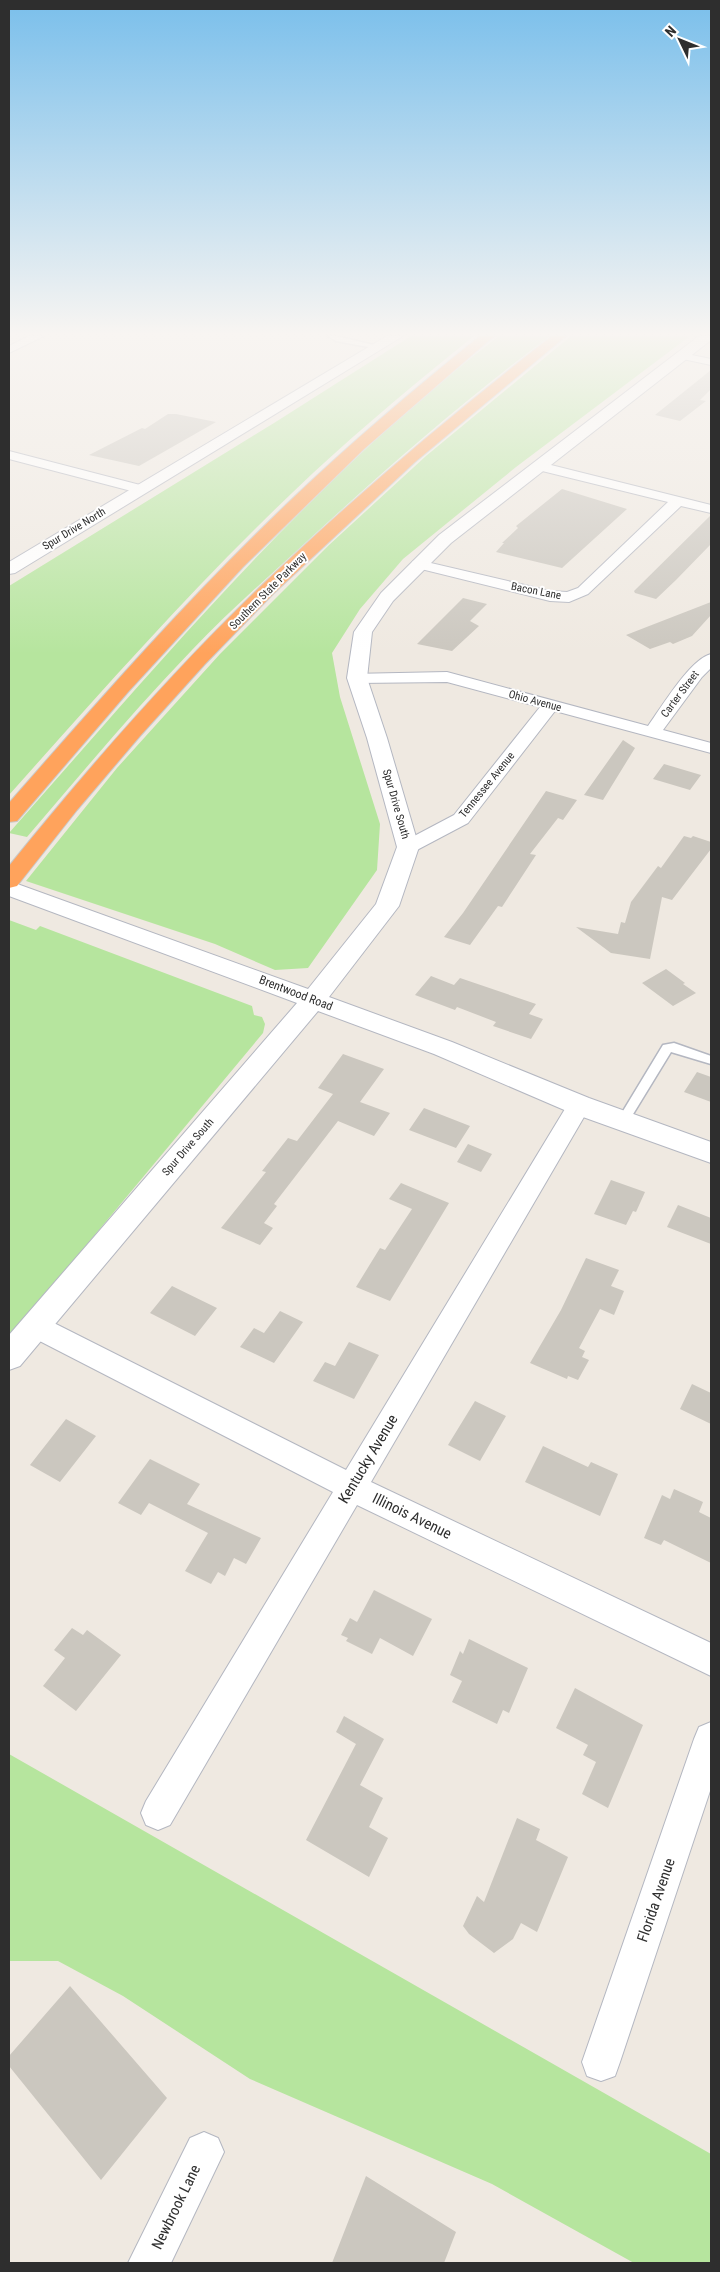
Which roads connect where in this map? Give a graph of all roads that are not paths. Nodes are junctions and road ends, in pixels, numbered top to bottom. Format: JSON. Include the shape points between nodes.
{"nodes":[{"id":1,"x":218,"y":442,"type":"edge"},
{"id":2,"x":362,"y":442,"type":"edge"},
{"id":3,"x":430,"y":442,"type":"edge"},
{"id":4,"x":570,"y":442,"type":"edge"},
{"id":5,"x":9,"y":455,"type":"edge"},
{"id":6,"x":539,"y":466,"type":"junction"},
{"id":7,"x":139,"y":489,"type":"junction"},
{"id":8,"x":678,"y":501,"type":"junction"},
{"id":9,"x":711,"y":509,"type":"edge"},
{"id":10,"x":418,"y":564,"type":"junction"},
{"id":11,"x":9,"y":569,"type":"edge"},
{"id":12,"x":711,"y":659,"type":"edge"},
{"id":13,"x":356,"y":678,"type":"junction"},
{"id":14,"x":551,"y":705,"type":"junction"},
{"id":15,"x":652,"y":732,"type":"junction"},
{"id":16,"x":711,"y":748,"type":"edge"},
{"id":17,"x":9,"y":816,"type":"edge"},
{"id":18,"x":408,"y":847,"type":"junction"},
{"id":19,"x":14,"y":896,"type":"edge"},
{"id":20,"x":307,"y":1007,"type":"junction"},
{"id":21,"x":711,"y":1060,"type":"edge"},
{"id":22,"x":579,"y":1105,"type":"junction"},
{"id":23,"x":623,"y":1121,"type":"junction"},
{"id":24,"x":711,"y":1153,"type":"edge"},
{"id":25,"x":35,"y":1326,"type":"junction"},
{"id":26,"x":9,"y":1357,"type":"edge"},
{"id":27,"x":351,"y":1487,"type":"junction"},
{"id":28,"x":711,"y":1660,"type":"edge"},
{"id":29,"x":711,"y":1739,"type":"edge"},
{"id":30,"x":158,"y":1813,"type":"dead end"},
{"id":31,"x":601,"y":2062,"type":"dead end"},
{"id":32,"x":204,"y":2152,"type":"dead end"},
{"id":33,"x":149,"y":2263,"type":"edge"}],
"edges":[{"from":1,"to":7,"type":"street","name":"Spur Drive North"},
{"from":2,"to":17,"type":"highway","via":[[307,492],[160,645]]},
{"from":3,"to":19,"type":"highway","name":"Southern State Parkway","via":[[296,563],[149,714],[62,814]]},
{"from":4,"to":6,"type":"street","name":"Spur Drive South"},
{"from":5,"to":7,"type":"street"},
{"from":6,"to":8,"type":"street"},
{"from":6,"to":10,"type":"street","name":"Spur Drive South"},
{"from":7,"to":11,"type":"street","name":"Spur Drive North"},
{"from":8,"to":9,"type":"street"},
{"from":8,"to":10,"type":"street","name":"Bacon Lane","via":[[583,592],[569,597],[550,596]]},
{"from":10,"to":13,"type":"street","name":"Spur Drive South","via":[[387,597],[363,632]]},
{"from":12,"to":15,"type":"street","name":"Carter Street","via":[[696,673]]},
{"from":13,"to":14,"type":"street","name":"Ohio Avenue","via":[[447,678]]},
{"from":13,"to":18,"type":"street","name":"Spur Drive South"},
{"from":14,"to":15,"type":"street","name":"Ohio Avenue"},
{"from":14,"to":18,"type":"street","name":"Tennessee Avenue","via":[[461,819]]},
{"from":15,"to":16,"type":"street","name":"Ohio Avenue"},
{"from":18,"to":20,"type":"street","name":"Spur Drive South","via":[[387,906]]},
{"from":19,"to":20,"type":"street","name":"Brentwood Road"},
{"from":20,"to":22,"type":"street","name":"Brentwood Road","via":[[466,1070]]},
{"from":20,"to":25,"type":"street","name":"Spur Drive South"},
{"from":21,"to":23,"type":"lane","via":[[674,1047],[667,1048]]},
{"from":22,"to":23,"type":"street","name":"Brentwood Road"},
{"from":22,"to":27,"type":"street","name":"Kentucky Avenue"},
{"from":23,"to":24,"type":"street","name":"Brentwood Road"},
{"from":25,"to":26,"type":"street","name":"Spur Drive South"},
{"from":25,"to":27,"type":"street","name":"Illinois Avenue"},
{"from":27,"to":28,"type":"street","name":"Illinois Avenue"},
{"from":27,"to":30,"type":"street","name":"Kentucky Avenue"},
{"from":29,"to":31,"type":"street","name":"Florida Avenue"},
{"from":32,"to":33,"type":"street","name":"Newbrook Lane"}]}
